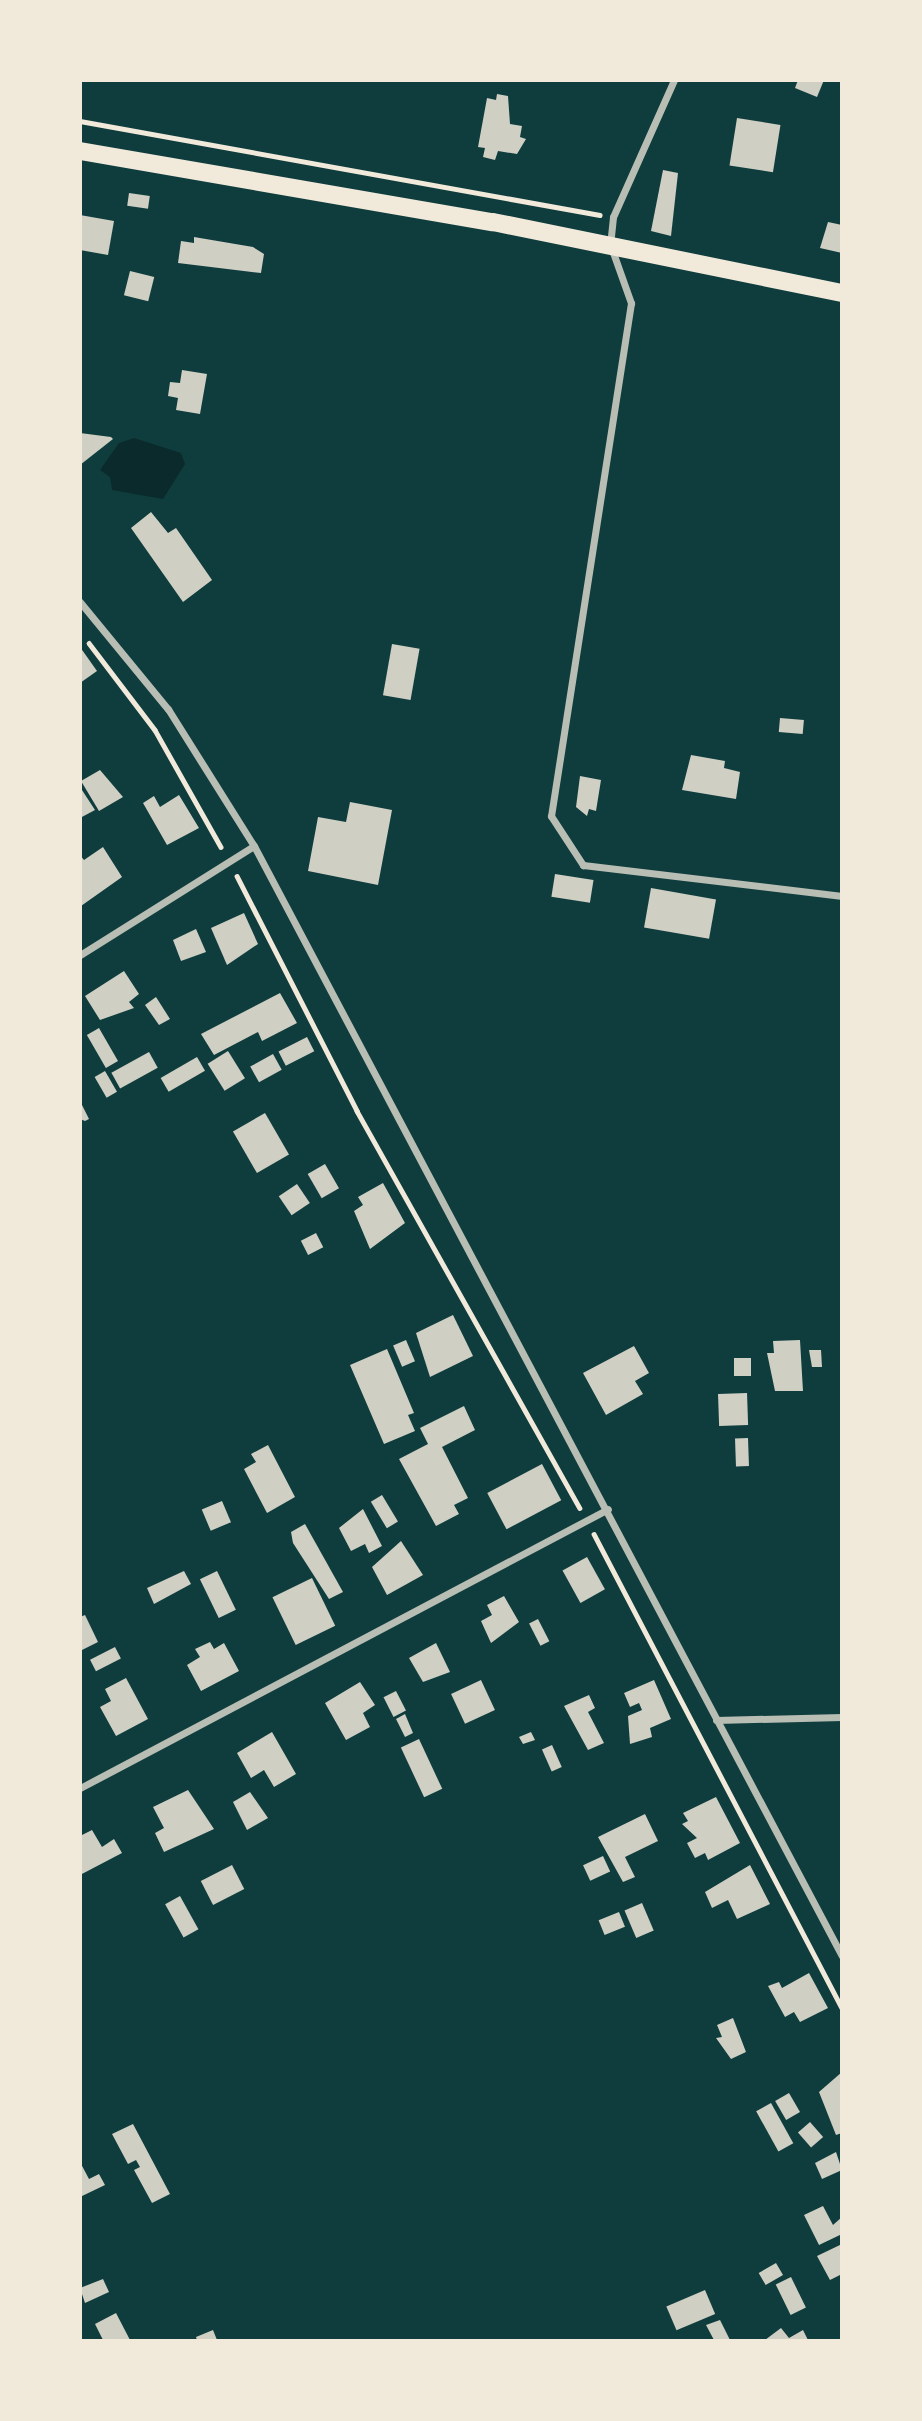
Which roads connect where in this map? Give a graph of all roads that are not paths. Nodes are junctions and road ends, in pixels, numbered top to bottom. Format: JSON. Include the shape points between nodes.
{"nodes":[{"id":1,"x":674,"y":80,"type":"edge"},
{"id":2,"x":80,"y":151,"type":"edge"},
{"id":3,"x":610,"y":244,"type":"junction"},
{"id":4,"x":842,"y":293,"type":"edge"},
{"id":5,"x":80,"y":602,"type":"edge"},
{"id":6,"x":254,"y":846,"type":"junction"},
{"id":7,"x":842,"y":896,"type":"edge"},
{"id":8,"x":80,"y":955,"type":"edge"},
{"id":9,"x":608,"y":1508,"type":"junction"},
{"id":10,"x":842,"y":1717,"type":"edge"},
{"id":11,"x":716,"y":1720,"type":"junction"},
{"id":12,"x":80,"y":1788,"type":"edge"},
{"id":13,"x":842,"y":1956,"type":"edge"}],
"edges":[{"from":1,"to":3,"type":"street","via":[[613,217]]},
{"from":2,"to":3,"type":"main road"},
{"from":3,"to":4,"type":"main road"},
{"from":3,"to":7,"type":"street","via":[[631,303],[551,816],[583,865]]},
{"from":5,"to":6,"type":"street","via":[[168,709]]},
{"from":6,"to":8,"type":"street"},
{"from":6,"to":9,"type":"street","via":[[517,1349]]},
{"from":9,"to":11,"type":"street"},
{"from":9,"to":12,"type":"street"},
{"from":10,"to":11,"type":"street"},
{"from":11,"to":13,"type":"street"}]}
